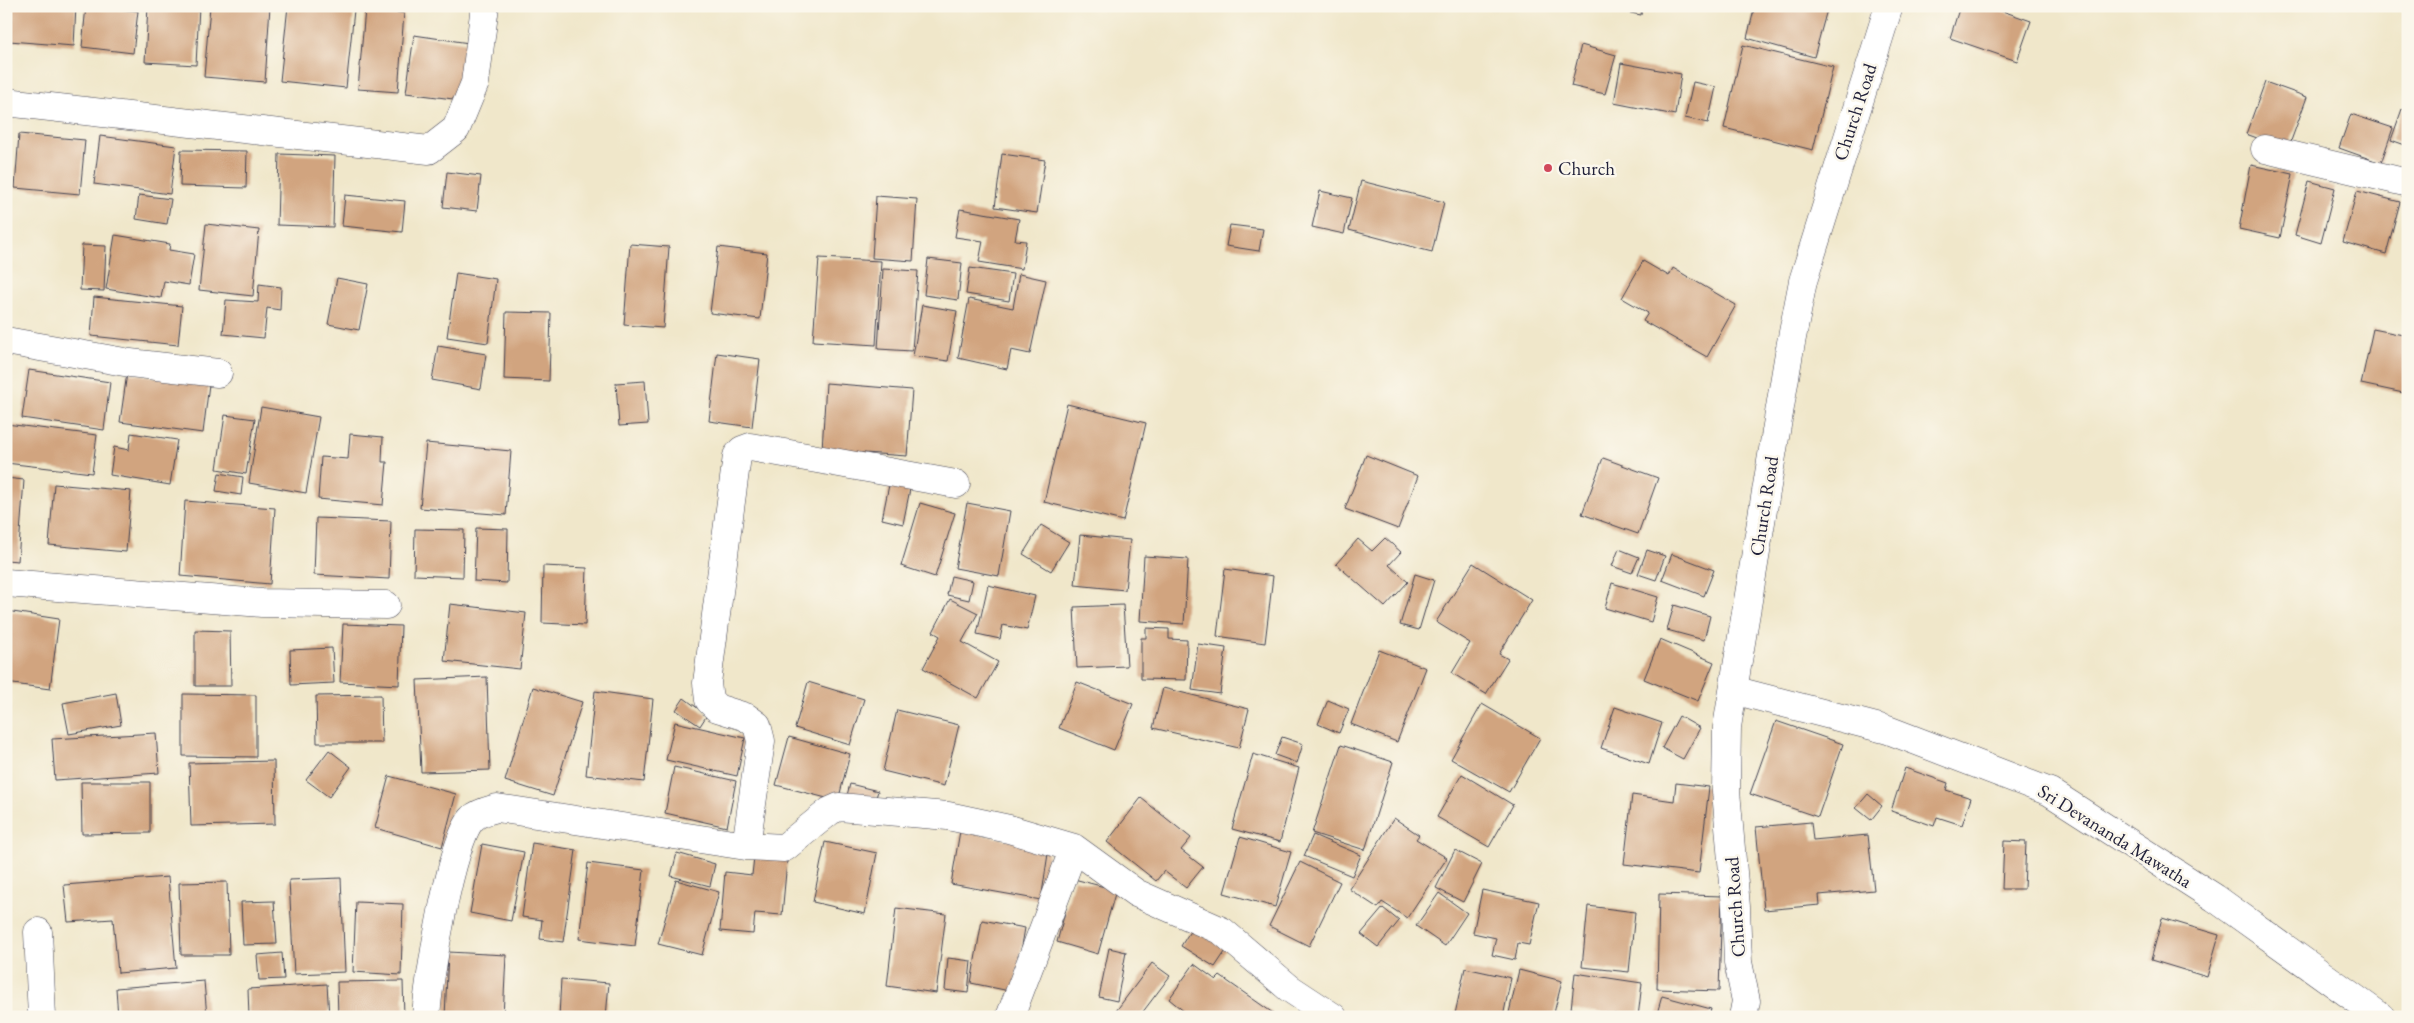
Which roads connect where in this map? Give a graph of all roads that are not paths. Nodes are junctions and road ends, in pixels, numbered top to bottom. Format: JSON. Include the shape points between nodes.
{"nodes":[{"id":1,"x":484,"y":6,"type":"edge"},
{"id":2,"x":1889,"y":6,"type":"edge"},
{"id":3,"x":6,"y":102,"type":"edge"},
{"id":4,"x":2265,"y":149,"type":"dead end"},
{"id":5,"x":2408,"y":183,"type":"edge"},
{"id":6,"x":6,"y":341,"type":"edge"},
{"id":7,"x":218,"y":372,"type":"dead end"},
{"id":8,"x":956,"y":484,"type":"dead end"},
{"id":9,"x":6,"y":583,"type":"edge"},
{"id":10,"x":386,"y":605,"type":"dead end"},
{"id":11,"x":1733,"y":690,"type":"junction"},
{"id":12,"x":746,"y":846,"type":"junction"},
{"id":13,"x":1074,"y":848,"type":"junction"},
{"id":14,"x":38,"y":932,"type":"dead end"},
{"id":15,"x":42,"y":1017,"type":"edge"},
{"id":16,"x":426,"y":1017,"type":"edge"},
{"id":17,"x":1010,"y":1017,"type":"edge"},
{"id":18,"x":1333,"y":1017,"type":"edge"},
{"id":19,"x":1743,"y":1017,"type":"edge"},
{"id":20,"x":2381,"y":1017,"type":"edge"}],
"edges":[{"from":1,"to":3,"type":"street","via":[[475,83],[456,129],[428,150]]},
{"from":2,"to":11,"type":"street","name":"Church Road","via":[[1803,281]]},
{"from":4,"to":5,"type":"street"},
{"from":6,"to":7,"type":"street","via":[[130,363]]},
{"from":8,"to":12,"type":"street","via":[[750,447],[737,456],[707,683],[708,700],[717,708],[746,717],[757,725],[761,741]]},
{"from":9,"to":10,"type":"street","via":[[262,602]]},
{"from":11,"to":19,"type":"street","name":"Church Road","via":[[1727,726],[1726,791],[1738,962],[1746,1001]]},
{"from":11,"to":20,"type":"street","name":"Sri Devananda Mawatha","via":[[1888,730],[2050,792],[2215,898]]},
{"from":12,"to":13,"type":"street","via":[[784,848],[830,811],[839,808],[948,816],[1009,828]]},
{"from":12,"to":16,"type":"street","via":[[497,808],[473,817],[458,843],[428,983]]},
{"from":13,"to":17,"type":"street"},
{"from":13,"to":18,"type":"street","via":[[1136,893],[1222,931],[1290,988]]},
{"from":14,"to":15,"type":"street"}]}
